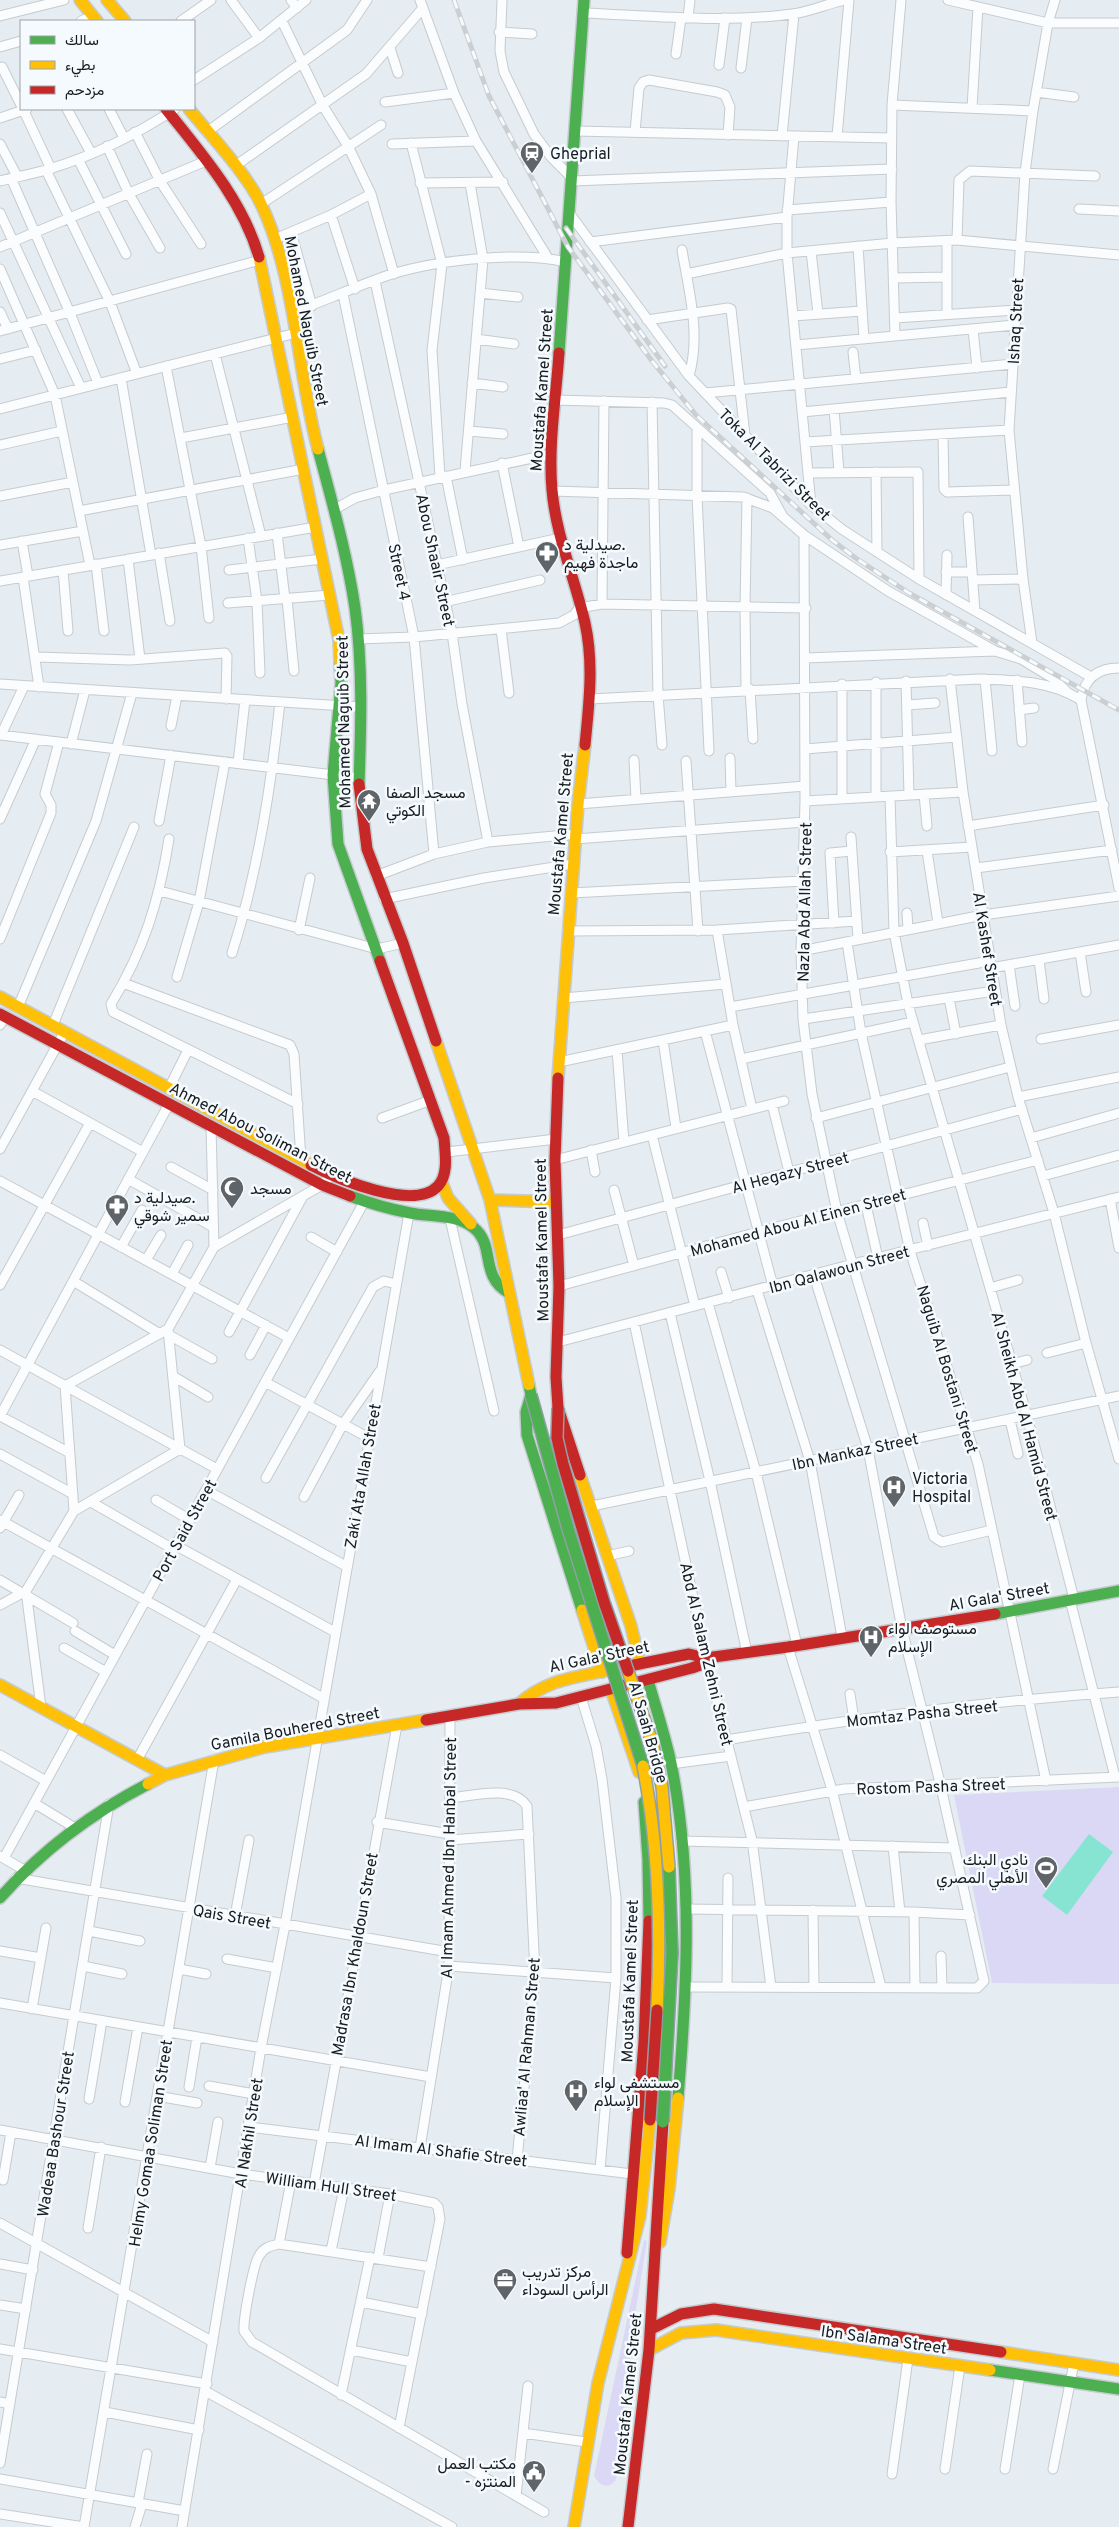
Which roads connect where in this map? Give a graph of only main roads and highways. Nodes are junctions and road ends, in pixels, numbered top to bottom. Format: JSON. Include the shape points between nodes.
{"nodes":[{"id":1,"x":80,"y":0,"type":"edge"},
{"id":2,"x":107,"y":0,"type":"edge"},
{"id":3,"x":584,"y":0,"type":"edge"},
{"id":4,"x":95,"y":19,"type":"edge"},
{"id":5,"x":123,"y":20,"type":"edge"},
{"id":6,"x":170,"y":110,"type":"edge"},
{"id":7,"x":190,"y":110,"type":"edge"},
{"id":8,"x":355,"y":610,"type":"junction"},
{"id":9,"x":333,"y":614,"type":"junction"},
{"id":10,"x":0,"y":997,"type":"edge"},
{"id":11,"x":2,"y":1018,"type":"edge"},
{"id":12,"x":442,"y":1183,"type":"junction"},
{"id":13,"x":490,"y":1200,"type":"junction"},
{"id":14,"x":556,"y":1202,"type":"junction"},
{"id":15,"x":472,"y":1226,"type":"junction"},
{"id":16,"x":509,"y":1293,"type":"junction"},
{"id":17,"x":531,"y":1395,"type":"junction"},
{"id":18,"x":558,"y":1408,"type":"junction"},
{"id":19,"x":1119,"y":1591,"type":"edge"},
{"id":20,"x":706,"y":1658,"type":"junction"},
{"id":21,"x":640,"y":1664,"type":"junction"},
{"id":22,"x":602,"y":1672,"type":"junction"},
{"id":23,"x":648,"y":1680,"type":"junction"},
{"id":24,"x":0,"y":1685,"type":"edge"},
{"id":25,"x":611,"y":1689,"type":"junction"},
{"id":26,"x":519,"y":1704,"type":"junction"},
{"id":27,"x":165,"y":1775,"type":"junction"},
{"id":28,"x":678,"y":1803,"type":"junction"},
{"id":29,"x":644,"y":1807,"type":"junction"},
{"id":30,"x":0,"y":1898,"type":"edge"},
{"id":31,"x":650,"y":2120,"type":"joint"},
{"id":32,"x":663,"y":2122,"type":"joint"},
{"id":33,"x":656,"y":2264,"type":"junction"},
{"id":34,"x":625,"y":2279,"type":"junction"},
{"id":35,"x":651,"y":2329,"type":"junction"},
{"id":36,"x":649,"y":2350,"type":"junction"},
{"id":37,"x":1119,"y":2370,"type":"edge"},
{"id":38,"x":1119,"y":2389,"type":"edge"},
{"id":39,"x":574,"y":2527,"type":"edge"},
{"id":40,"x":628,"y":2527,"type":"edge"}],
"edges":[{"from":1,"to":4,"type":"main road"},
{"from":2,"to":5,"type":"main road"},
{"from":3,"to":14,"type":"main road","name":"Moustafa Kamel Street","via":[[551,454],[552,491],[560,538],[589,644],[590,699],[578,804],[563,998]]},
{"from":6,"to":9,"type":"main road","name":"Mohamed Naguib Street","via":[[245,222],[260,260]]},
{"from":7,"to":8,"type":"main road","name":"Mohamed Naguib Street","via":[[261,204],[275,240],[292,312],[312,426],[335,509]]},
{"from":8,"to":9,"type":"main road"},
{"from":8,"to":13,"type":"main road","name":"Mohamed Naguib Street","via":[[361,707],[359,778],[362,821],[376,876]]},
{"from":9,"to":12,"type":"main road","name":"Mohamed Naguib Street","via":[[341,683],[333,775],[338,844],[447,1152]]},
{"from":10,"to":12,"type":"main road","name":"Ahmed Abou Soliman Street","via":[[332,1174],[401,1196],[427,1196]]},
{"from":11,"to":15,"type":"main road","name":"Ahmed Abou Soliman Street","via":[[58,1044],[322,1185],[364,1202]]},
{"from":12,"to":15,"type":"main road","via":[[448,1201],[465,1214]]},
{"from":13,"to":14,"type":"main road"},
{"from":13,"to":16,"type":"main road","name":"Moustafa Kamel Street"},
{"from":14,"to":18,"type":"main road","name":"Moustafa Kamel Street"},
{"from":15,"to":16,"type":"main road","via":[[480,1233],[494,1284]]},
{"from":16,"to":17,"type":"main road","name":"Moustafa Kamel Street"},
{"from":17,"to":22,"type":"main road","name":"Moustafa Kamel Street","via":[[526,1412],[527,1435]]},
{"from":17,"to":31,"type":"main road","name":"Al Saah Bridge","bridge":true,"via":[[568,1529],[641,1752],[648,1783],[656,1844],[659,1917],[658,1998]]},
{"from":18,"to":21,"type":"main road","name":"Moustafa Kamel Street","via":[[631,1626]]},
{"from":18,"to":32,"type":"main road","name":"Al Saah Bridge","bridge":true,"via":[[557,1438],[562,1464],[604,1602],[652,1742],[662,1787],[670,1872],[672,1954]]},
{"from":19,"to":20,"type":"main road","name":"Al Gala' Street","via":[[1009,1612]]},
{"from":20,"to":21,"type":"main road","name":"Al Gala' Street","via":[[688,1654]]},
{"from":20,"to":23,"type":"main road","name":"Al Gala' Street","via":[[696,1667]]},
{"from":21,"to":22,"type":"main road","name":"Al Gala' Street"},
{"from":22,"to":26,"type":"main road","name":"Al Gala' Street","via":[[540,1686]]},
{"from":23,"to":25,"type":"main road","name":"Al Gala' Street"},
{"from":23,"to":28,"type":"main road","name":"Moustafa Kamel Street"},
{"from":24,"to":27,"type":"main road"},
{"from":25,"to":26,"type":"main road","name":"Al Gala' Street","via":[[556,1703]]},
{"from":25,"to":29,"type":"main road","name":"Moustafa Kamel Street","via":[[635,1758]]},
{"from":26,"to":27,"type":"main road","name":"Gamila Bouhered Street","via":[[316,1738],[214,1760]]},
{"from":27,"to":30,"type":"main road","name":"Gamila Bouhered Street","via":[[109,1804],[75,1828],[20,1874]]},
{"from":28,"to":29,"type":"main road","via":[[667,1792],[660,1792],[652,1794]]},
{"from":28,"to":33,"type":"main road","name":"Moustafa Kamel Street","via":[[684,1910],[682,2062],[670,2194]]},
{"from":29,"to":34,"type":"main road","name":"Moustafa Kamel Street","via":[[649,1878],[649,1954],[645,2045]]},
{"from":31,"to":34,"type":"main road","name":"Moustafa Kamel Street","via":[[640,2216]]},
{"from":32,"to":33,"type":"main road","name":"Moustafa Kamel Street"},
{"from":33,"to":35,"type":"main road","name":"Moustafa Kamel Street"},
{"from":34,"to":39,"type":"main road","name":"Moustafa Kamel Street","via":[[598,2383]]},
{"from":35,"to":36,"type":"main road","name":"Moustafa Kamel Street"},
{"from":35,"to":37,"type":"main road","name":"Ibn Salama Street","via":[[667,2318],[685,2312],[714,2309]]},
{"from":36,"to":38,"type":"main road","name":"Ibn Salama Street","via":[[680,2332],[698,2329]]},
{"from":36,"to":40,"type":"main road","name":"Moustafa Kamel Street"}]}
